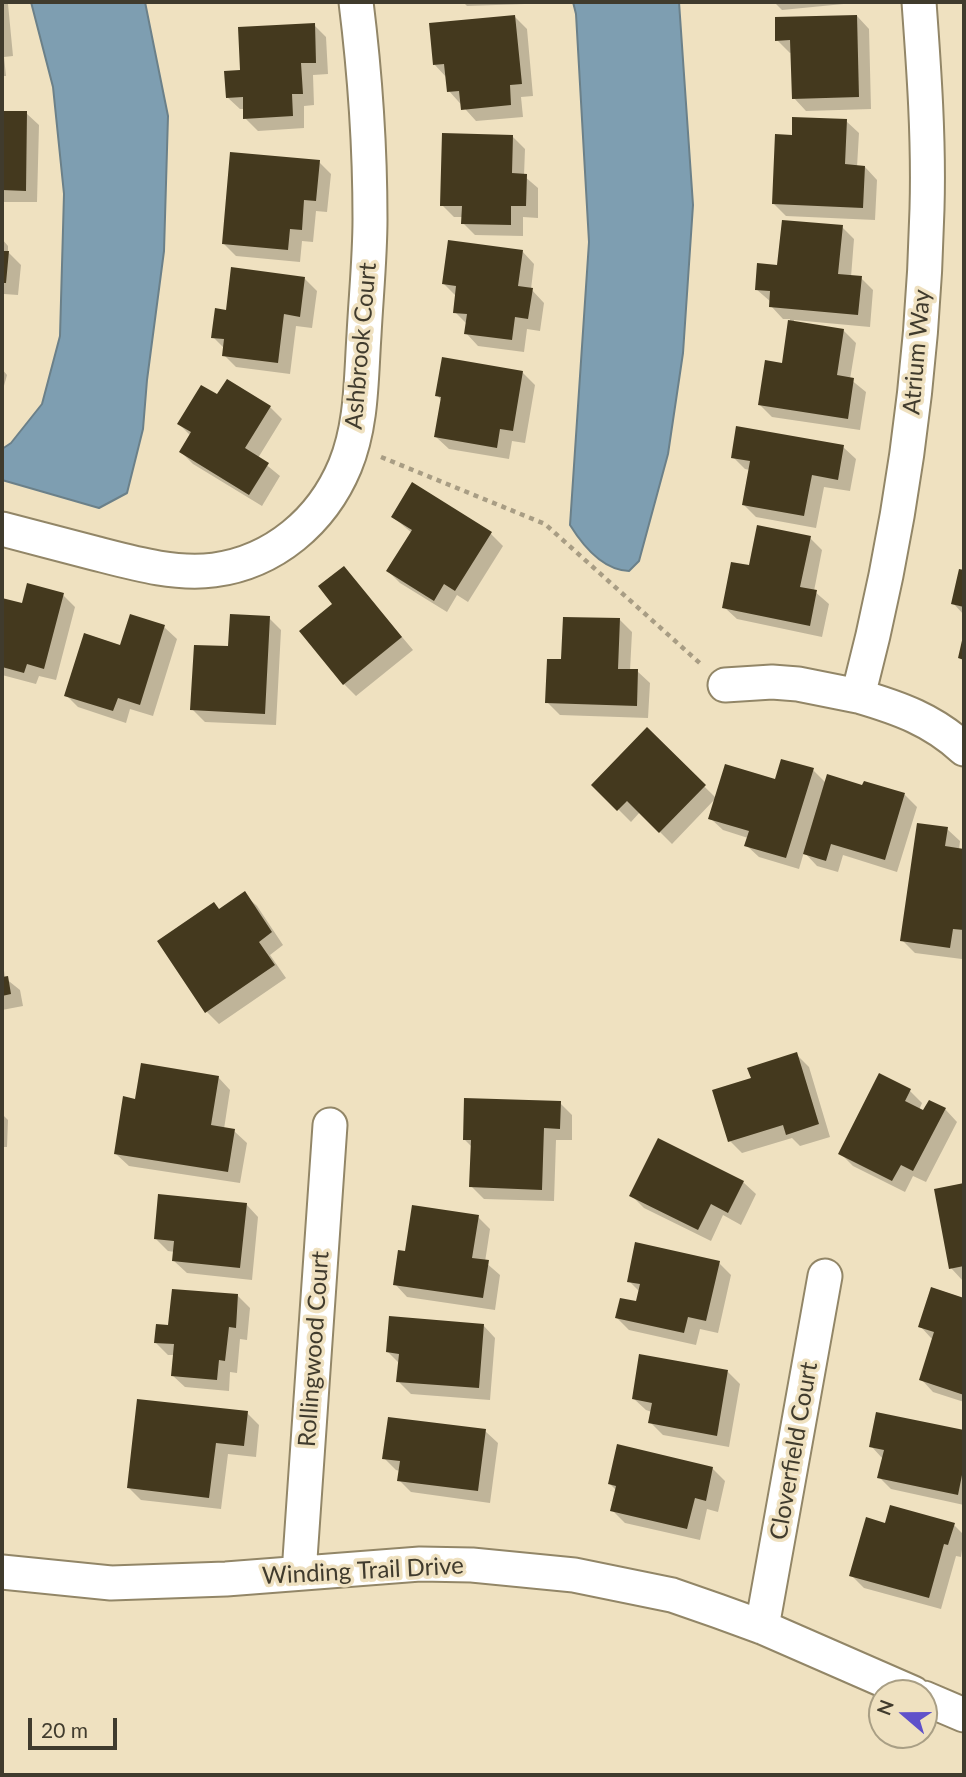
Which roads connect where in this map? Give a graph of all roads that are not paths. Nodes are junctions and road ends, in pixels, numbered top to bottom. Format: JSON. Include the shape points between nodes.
{"nodes":[{"id":1,"x":356,"y":2,"type":"edge"},
{"id":2,"x":919,"y":2,"type":"edge"},
{"id":3,"x":2,"y":529,"type":"edge"},
{"id":4,"x":725,"y":685,"type":"road end"},
{"id":5,"x":858,"y":696,"type":"junction"},
{"id":6,"x":964,"y":749,"type":"edge"},
{"id":7,"x":330,"y":1125,"type":"dead end"},
{"id":8,"x":825,"y":1276,"type":"dead end"},
{"id":9,"x":2,"y":1572,"type":"edge"},
{"id":10,"x":299,"y":1573,"type":"junction"},
{"id":11,"x":762,"y":1626,"type":"junction"},
{"id":12,"x":881,"y":1679,"type":"edge"},
{"id":13,"x":938,"y":1704,"type":"edge"},
{"id":14,"x":964,"y":1715,"type":"edge"}],
"edges":[{"from":1,"to":3,"type":"street","name":"Ashbrook Court","via":[[366,103],[370,222],[360,398],[352,445],[321,507],[282,545],[263,556],[214,570],[155,568]]},
{"from":2,"to":5,"type":"street","name":"Atrium Way","via":[[927,207],[920,342],[898,518]]},
{"from":4,"to":5,"type":"street","via":[[798,684]]},
{"from":5,"to":6,"type":"street","via":[[926,720]]},
{"from":7,"to":10,"type":"street","name":"Rollingwood Court"},
{"from":8,"to":11,"type":"street","name":"Cloverfield Court"},
{"from":9,"to":10,"type":"street","name":"Winding Trail Drive","via":[[111,1583]]},
{"from":10,"to":11,"type":"street","name":"Winding Trail Drive","via":[[420,1564],[574,1575],[672,1595]]},
{"from":11,"to":12,"type":"street","name":"Winding Trail Drive"},
{"from":13,"to":14,"type":"street"}]}
